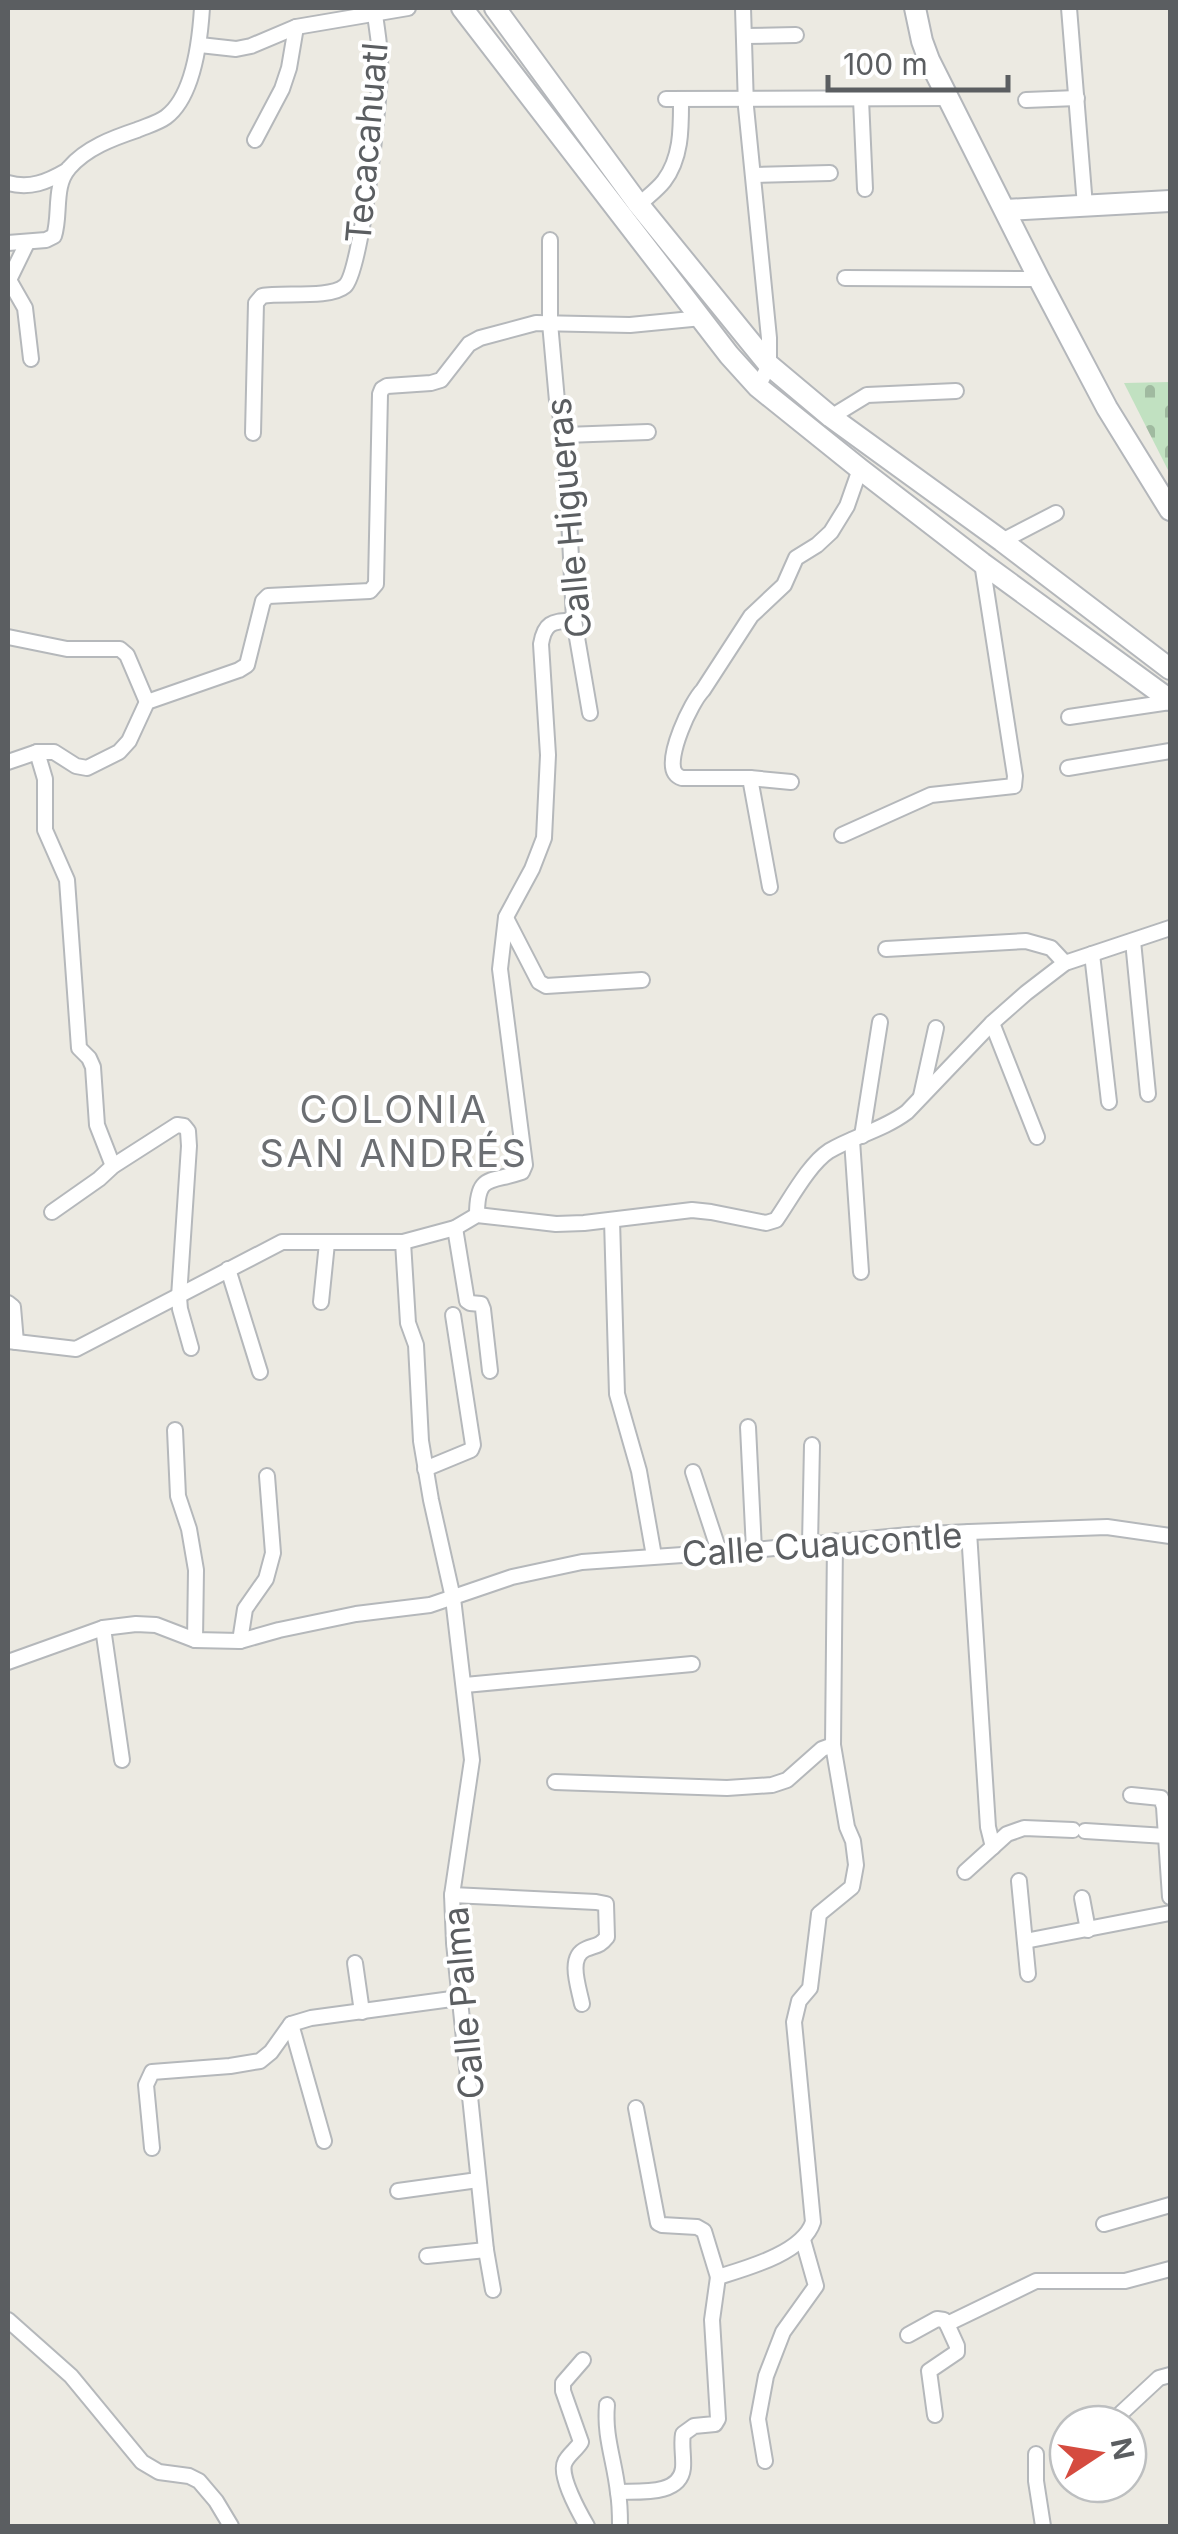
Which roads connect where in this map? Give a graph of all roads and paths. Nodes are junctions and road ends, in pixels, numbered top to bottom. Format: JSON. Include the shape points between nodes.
{"nodes":[{"id":1,"x":202,"y":8,"type":"edge"},
{"id":2,"x":408,"y":8,"type":"edge"},
{"id":3,"x":462,"y":8,"type":"edge"},
{"id":4,"x":495,"y":8,"type":"edge"},
{"id":5,"x":743,"y":8,"type":"edge"},
{"id":6,"x":915,"y":8,"type":"edge"},
{"id":7,"x":1070,"y":8,"type":"edge"},
{"id":8,"x":375,"y":14,"type":"junction"},
{"id":9,"x":296,"y":27,"type":"junction"},
{"id":10,"x":796,"y":35,"type":"dead end"},
{"id":11,"x":746,"y":36,"type":"junction"},
{"id":12,"x":200,"y":45,"type":"junction"},
{"id":13,"x":747,"y":98,"type":"junction"},
{"id":14,"x":950,"y":98,"type":"junction"},
{"id":15,"x":1078,"y":98,"type":"junction"},
{"id":16,"x":861,"y":99,"type":"junction"},
{"id":17,"x":1026,"y":100,"type":"dead end"},
{"id":18,"x":254,"y":140,"type":"dead end"},
{"id":19,"x":66,"y":170,"type":"junction"},
{"id":20,"x":830,"y":173,"type":"dead end"},
{"id":21,"x":754,"y":174,"type":"junction"},
{"id":22,"x":8,"y":183,"type":"edge"},
{"id":23,"x":864,"y":190,"type":"dead end"},
{"id":24,"x":1170,"y":202,"type":"edge"},
{"id":25,"x":639,"y":205,"type":"junction"},
{"id":26,"x":1086,"y":206,"type":"junction"},
{"id":27,"x":1006,"y":210,"type":"junction"},
{"id":28,"x":550,"y":240,"type":"dead end"},
{"id":29,"x":8,"y":243,"type":"edge"},
{"id":30,"x":27,"y":243,"type":"junction"},
{"id":31,"x":845,"y":278,"type":"dead end"},
{"id":32,"x":1039,"y":278,"type":"junction"},
{"id":33,"x":702,"y":318,"type":"junction"},
{"id":34,"x":550,"y":323,"type":"junction"},
{"id":35,"x":31,"y":358,"type":"dead end"},
{"id":36,"x":769,"y":364,"type":"junction"},
{"id":37,"x":758,"y":388,"type":"junction"},
{"id":38,"x":956,"y":391,"type":"dead end"},
{"id":39,"x":830,"y":418,"type":"junction"},
{"id":40,"x":648,"y":432,"type":"dead end"},
{"id":41,"x":254,"y":433,"type":"dead end"},
{"id":42,"x":566,"y":435,"type":"junction"},
{"id":43,"x":860,"y":470,"type":"junction"},
{"id":44,"x":1170,"y":510,"type":"edge"},
{"id":45,"x":1056,"y":513,"type":"dead end"},
{"id":46,"x":1002,"y":542,"type":"junction"},
{"id":47,"x":982,"y":562,"type":"junction"},
{"id":48,"x":574,"y":620,"type":"junction"},
{"id":49,"x":8,"y":637,"type":"edge"},
{"id":50,"x":1170,"y":669,"type":"edge"},
{"id":51,"x":1170,"y":701,"type":"edge"},
{"id":52,"x":147,"y":702,"type":"junction"},
{"id":53,"x":590,"y":713,"type":"dead end"},
{"id":54,"x":1069,"y":717,"type":"dead end"},
{"id":55,"x":1170,"y":750,"type":"edge"},
{"id":56,"x":37,"y":752,"type":"junction"},
{"id":57,"x":8,"y":762,"type":"edge"},
{"id":58,"x":1068,"y":768,"type":"dead end"},
{"id":59,"x":750,"y":778,"type":"junction"},
{"id":60,"x":791,"y":782,"type":"dead end"},
{"id":61,"x":842,"y":836,"type":"dead end"},
{"id":62,"x":770,"y":887,"type":"dead end"},
{"id":63,"x":506,"y":917,"type":"junction"},
{"id":64,"x":1170,"y":928,"type":"edge"},
{"id":65,"x":1133,"y":941,"type":"junction"},
{"id":66,"x":886,"y":948,"type":"dead end"},
{"id":67,"x":1092,"y":954,"type":"junction"},
{"id":68,"x":1064,"y":963,"type":"junction"},
{"id":69,"x":642,"y":980,"type":"dead end"},
{"id":70,"x":880,"y":1022,"type":"dead end"},
{"id":71,"x":992,"y":1024,"type":"junction"},
{"id":72,"x":936,"y":1028,"type":"dead end"},
{"id":73,"x":1148,"y":1094,"type":"dead end"},
{"id":74,"x":920,"y":1100,"type":"junction"},
{"id":75,"x":1109,"y":1102,"type":"dead end"},
{"id":76,"x":1037,"y":1137,"type":"dead end"},
{"id":77,"x":857,"y":1138,"type":"junction"},
{"id":78,"x":113,"y":1166,"type":"junction"},
{"id":79,"x":52,"y":1212,"type":"dead end"},
{"id":80,"x":477,"y":1215,"type":"junction"},
{"id":81,"x":612,"y":1220,"type":"junction"},
{"id":82,"x":455,"y":1228,"type":"junction"},
{"id":83,"x":404,"y":1242,"type":"junction"},
{"id":84,"x":328,"y":1243,"type":"junction"},
{"id":85,"x":228,"y":1270,"type":"junction"},
{"id":86,"x":861,"y":1272,"type":"dead end"},
{"id":87,"x":179,"y":1297,"type":"junction"},
{"id":88,"x":320,"y":1302,"type":"dead end"},
{"id":89,"x":8,"y":1303,"type":"edge"},
{"id":90,"x":452,"y":1315,"type":"dead end"},
{"id":91,"x":12,"y":1341,"type":"edge"},
{"id":92,"x":190,"y":1348,"type":"dead end"},
{"id":93,"x":260,"y":1372,"type":"dead end"},
{"id":94,"x":490,"y":1372,"type":"dead end"},
{"id":95,"x":748,"y":1427,"type":"dead end"},
{"id":96,"x":175,"y":1430,"type":"dead end"},
{"id":97,"x":812,"y":1446,"type":"dead end"},
{"id":98,"x":425,"y":1469,"type":"junction"},
{"id":99,"x":693,"y":1472,"type":"dead end"},
{"id":100,"x":267,"y":1476,"type":"dead end"},
{"id":101,"x":969,"y":1532,"type":"junction"},
{"id":102,"x":1170,"y":1536,"type":"edge"},
{"id":103,"x":834,"y":1541,"type":"junction"},
{"id":104,"x":810,"y":1544,"type":"junction"},
{"id":105,"x":754,"y":1550,"type":"junction"},
{"id":106,"x":719,"y":1551,"type":"junction"},
{"id":107,"x":654,"y":1556,"type":"junction"},
{"id":108,"x":454,"y":1598,"type":"junction"},
{"id":109,"x":103,"y":1628,"type":"junction"},
{"id":110,"x":196,"y":1640,"type":"junction"},
{"id":111,"x":240,"y":1641,"type":"junction"},
{"id":112,"x":8,"y":1662,"type":"edge"},
{"id":113,"x":692,"y":1664,"type":"dead end"},
{"id":114,"x":465,"y":1685,"type":"junction"},
{"id":115,"x":833,"y":1745,"type":"junction"},
{"id":116,"x":122,"y":1760,"type":"dead end"},
{"id":117,"x":555,"y":1782,"type":"dead end"},
{"id":118,"x":1131,"y":1795,"type":"dead end"},
{"id":119,"x":1166,"y":1836,"type":"junction"},
{"id":120,"x":994,"y":1847,"type":"junction"},
{"id":121,"x":966,"y":1872,"type":"dead end"},
{"id":122,"x":1019,"y":1880,"type":"dead end"},
{"id":123,"x":452,"y":1895,"type":"junction"},
{"id":124,"x":1170,"y":1896,"type":"edge"},
{"id":125,"x":1082,"y":1898,"type":"dead end"},
{"id":126,"x":1170,"y":1912,"type":"edge"},
{"id":127,"x":1088,"y":1930,"type":"junction"},
{"id":128,"x":1025,"y":1941,"type":"junction"},
{"id":129,"x":355,"y":1963,"type":"dead end"},
{"id":130,"x":1028,"y":1974,"type":"dead end"},
{"id":131,"x":459,"y":1998,"type":"junction"},
{"id":132,"x":582,"y":2004,"type":"dead end"},
{"id":133,"x":362,"y":2012,"type":"junction"},
{"id":134,"x":291,"y":2024,"type":"junction"},
{"id":135,"x":636,"y":2108,"type":"dead end"},
{"id":136,"x":324,"y":2141,"type":"dead end"},
{"id":137,"x":152,"y":2148,"type":"dead end"},
{"id":138,"x":478,"y":2180,"type":"junction"},
{"id":139,"x":398,"y":2191,"type":"dead end"},
{"id":140,"x":1170,"y":2206,"type":"edge"},
{"id":141,"x":1104,"y":2224,"type":"dead end"},
{"id":142,"x":803,"y":2240,"type":"junction"},
{"id":143,"x":486,"y":2250,"type":"junction"},
{"id":144,"x":426,"y":2256,"type":"dead end"},
{"id":145,"x":1170,"y":2268,"type":"edge"},
{"id":146,"x":718,"y":2277,"type":"junction"},
{"id":147,"x":493,"y":2290,"type":"dead end"},
{"id":148,"x":947,"y":2324,"type":"junction"},
{"id":149,"x":11,"y":2326,"type":"edge"},
{"id":150,"x":908,"y":2335,"type":"dead end"},
{"id":151,"x":583,"y":2360,"type":"dead end"},
{"id":152,"x":1170,"y":2375,"type":"edge"},
{"id":153,"x":1131,"y":2404,"type":"edge"},
{"id":154,"x":607,"y":2405,"type":"dead end"},
{"id":155,"x":935,"y":2415,"type":"dead end"},
{"id":156,"x":1036,"y":2454,"type":"dead end"},
{"id":157,"x":765,"y":2461,"type":"dead end"},
{"id":158,"x":618,"y":2492,"type":"junction"},
{"id":159,"x":230,"y":2526,"type":"edge"},
{"id":160,"x":588,"y":2526,"type":"edge"},
{"id":161,"x":620,"y":2526,"type":"edge"},
{"id":162,"x":1044,"y":2526,"type":"edge"}],
"edges":[{"from":1,"to":12,"type":"street"},
{"from":2,"to":8,"type":"street"},
{"from":3,"to":33,"type":"street"},
{"from":4,"to":25,"type":"street"},
{"from":5,"to":11,"type":"street"},
{"from":6,"to":14,"type":"street","via":[[922,42]]},
{"from":7,"to":15,"type":"street"},
{"from":8,"to":9,"type":"street"},
{"from":8,"to":41,"type":"street","name":"Tecacahuatl","via":[[380,67],[354,271],[345,286],[329,292],[272,294],[256,303]]},
{"from":9,"to":12,"type":"street","via":[[236,50]]},
{"from":9,"to":18,"type":"street","via":[[282,90]]},
{"from":10,"to":11,"type":"street"},
{"from":11,"to":13,"type":"street"},
{"from":12,"to":19,"type":"street","via":[[181,99],[166,116],[104,142]]},
{"from":13,"to":16,"type":"street"},
{"from":13,"to":21,"type":"street"},
{"from":13,"to":25,"type":"street","via":[[674,99],[681,132],[676,154],[664,180]]},
{"from":14,"to":16,"type":"street"},
{"from":14,"to":27,"type":"street"},
{"from":15,"to":17,"type":"street"},
{"from":15,"to":26,"type":"street"},
{"from":16,"to":23,"type":"street"},
{"from":19,"to":22,"type":"street","via":[[48,182]]},
{"from":19,"to":30,"type":"street","via":[[54,236]]},
{"from":20,"to":21,"type":"street"},
{"from":21,"to":36,"type":"street"},
{"from":24,"to":26,"type":"street"},
{"from":25,"to":36,"type":"street"},
{"from":26,"to":27,"type":"street"},
{"from":27,"to":32,"type":"street"},
{"from":28,"to":34,"type":"street","name":"Calle Higueras"},
{"from":29,"to":30,"type":"street"},
{"from":30,"to":35,"type":"street","via":[[9,280],[25,308]]},
{"from":31,"to":32,"type":"street"},
{"from":32,"to":44,"type":"street"},
{"from":33,"to":34,"type":"street"},
{"from":33,"to":37,"type":"street"},
{"from":34,"to":42,"type":"street","name":"Calle Higueras"},
{"from":34,"to":52,"type":"street","via":[[480,338],[441,380],[382,389],[376,584],[370,591],[268,596],[248,664]]},
{"from":36,"to":37,"type":"street"},
{"from":36,"to":39,"type":"street"},
{"from":37,"to":43,"type":"street"},
{"from":38,"to":39,"type":"street","via":[[866,395]]},
{"from":39,"to":46,"type":"street"},
{"from":40,"to":42,"type":"street"},
{"from":42,"to":48,"type":"street","name":"Calle Higueras"},
{"from":43,"to":47,"type":"street"},
{"from":43,"to":59,"type":"street","via":[[831,532],[800,554],[784,585],[751,616],[693,700],[682,728],[676,775]]},
{"from":45,"to":46,"type":"street"},
{"from":46,"to":50,"type":"street"},
{"from":47,"to":51,"type":"street"},
{"from":47,"to":61,"type":"street","via":[[1014,786],[931,795]]},
{"from":48,"to":53,"type":"street","name":"Calle Higueras"},
{"from":48,"to":63,"type":"street","via":[[543,630],[544,838]]},
{"from":49,"to":52,"type":"street","via":[[68,649],[120,649]]},
{"from":51,"to":54,"type":"street"},
{"from":52,"to":56,"type":"street","via":[[130,741],[87,768],[54,752]]},
{"from":55,"to":58,"type":"street"},
{"from":56,"to":57,"type":"street"},
{"from":56,"to":78,"type":"street","via":[[46,779],[45,830],[67,880],[79,1048],[93,1067],[97,1126]]},
{"from":59,"to":60,"type":"street"},
{"from":59,"to":62,"type":"street"},
{"from":63,"to":69,"type":"street","via":[[546,986]]},
{"from":63,"to":80,"type":"street","via":[[500,969],[526,1165],[482,1186]]},
{"from":64,"to":65,"type":"street"},
{"from":65,"to":67,"type":"street"},
{"from":65,"to":73,"type":"street"},
{"from":66,"to":68,"type":"street","via":[[1026,941],[1051,948]]},
{"from":67,"to":68,"type":"street"},
{"from":67,"to":75,"type":"street"},
{"from":68,"to":71,"type":"street"},
{"from":70,"to":77,"type":"street"},
{"from":71,"to":74,"type":"street"},
{"from":71,"to":76,"type":"street"},
{"from":72,"to":74,"type":"street"},
{"from":74,"to":77,"type":"street","via":[[891,1124]]},
{"from":77,"to":81,"type":"street","via":[[816,1163],[776,1220],[692,1210]]},
{"from":77,"to":86,"type":"street"},
{"from":78,"to":79,"type":"street"},
{"from":78,"to":87,"type":"street","via":[[177,1125],[188,1131]]},
{"from":80,"to":81,"type":"street","via":[[556,1224]]},
{"from":80,"to":82,"type":"street"},
{"from":81,"to":107,"type":"street","via":[[617,1394],[640,1471]]},
{"from":82,"to":83,"type":"street"},
{"from":82,"to":94,"type":"street","via":[[467,1300],[483,1309]]},
{"from":83,"to":84,"type":"street"},
{"from":83,"to":98,"type":"street","name":"Calle Palma"},
{"from":84,"to":85,"type":"street","via":[[282,1242]]},
{"from":84,"to":88,"type":"street"},
{"from":85,"to":87,"type":"street"},
{"from":85,"to":93,"type":"street"},
{"from":87,"to":91,"type":"street","via":[[76,1349]]},
{"from":87,"to":92,"type":"street"},
{"from":89,"to":91,"type":"street"},
{"from":90,"to":98,"type":"street","via":[[473,1445]]},
{"from":95,"to":105,"type":"street"},
{"from":96,"to":110,"type":"street","via":[[178,1496],[196,1570]]},
{"from":97,"to":104,"type":"street"},
{"from":98,"to":108,"type":"street","name":"Calle Palma"},
{"from":99,"to":106,"type":"street"},
{"from":100,"to":111,"type":"street","via":[[273,1553],[266,1579],[245,1609]]},
{"from":101,"to":102,"type":"street","name":"Calle Cuaucontle","via":[[1107,1527]]},
{"from":101,"to":103,"type":"street","name":"Calle Cuaucontle"},
{"from":101,"to":120,"type":"street"},
{"from":103,"to":104,"type":"street","name":"Calle Cuaucontle"},
{"from":103,"to":115,"type":"street"},
{"from":104,"to":105,"type":"street","name":"Calle Cuaucontle"},
{"from":105,"to":106,"type":"street","name":"Calle Cuaucontle"},
{"from":106,"to":107,"type":"street","name":"Calle Cuaucontle"},
{"from":107,"to":108,"type":"street","name":"Calle Cuaucontle","via":[[543,1568]]},
{"from":108,"to":111,"type":"street","name":"Calle Cuaucontle"},
{"from":108,"to":114,"type":"street","name":"Calle Palma"},
{"from":109,"to":110,"type":"street","name":"Calle Cuaucontle","via":[[156,1625]]},
{"from":109,"to":112,"type":"street","name":"Calle Cuaucontle"},
{"from":109,"to":116,"type":"street"},
{"from":110,"to":111,"type":"street","name":"Calle Cuaucontle"},
{"from":113,"to":114,"type":"street"},
{"from":114,"to":123,"type":"street","name":"Calle Palma","via":[[472,1760]]},
{"from":115,"to":117,"type":"street","via":[[772,1785]]},
{"from":115,"to":142,"type":"street","via":[[856,1865],[852,1887],[818,1914],[810,1988],[795,2012],[813,2222]]},
{"from":118,"to":119,"type":"street","via":[[1161,1798]]},
{"from":119,"to":120,"type":"street","via":[[1024,1828]]},
{"from":119,"to":124,"type":"street"},
{"from":120,"to":121,"type":"street"},
{"from":122,"to":128,"type":"street"},
{"from":123,"to":131,"type":"street","name":"Calle Palma"},
{"from":123,"to":132,"type":"street","via":[[606,1904],[608,1937],[577,1954],[575,1962]]},
{"from":125,"to":127,"type":"street"},
{"from":126,"to":127,"type":"street"},
{"from":127,"to":128,"type":"street"},
{"from":128,"to":130,"type":"street"},
{"from":129,"to":133,"type":"street"},
{"from":131,"to":133,"type":"street"},
{"from":131,"to":138,"type":"street","name":"Calle Palma"},
{"from":133,"to":134,"type":"street"},
{"from":134,"to":136,"type":"street"},
{"from":134,"to":137,"type":"street","via":[[260,2061],[152,2072],[146,2084]]},
{"from":135,"to":146,"type":"street","via":[[658,2223],[704,2231]]},
{"from":138,"to":139,"type":"street"},
{"from":138,"to":143,"type":"street","name":"Calle Palma"},
{"from":140,"to":141,"type":"street"},
{"from":142,"to":146,"type":"street"},
{"from":142,"to":157,"type":"street","via":[[816,2286],[783,2332],[766,2376],[758,2419]]},
{"from":143,"to":144,"type":"street"},
{"from":143,"to":147,"type":"street","name":"Calle Palma"},
{"from":145,"to":148,"type":"street","via":[[1125,2281],[1036,2281]]},
{"from":146,"to":158,"type":"street","via":[[712,2320],[718,2419],[682,2434],[678,2480],[664,2490]]},
{"from":148,"to":150,"type":"street","via":[[937,2319]]},
{"from":148,"to":155,"type":"street","via":[[957,2352],[930,2371]]},
{"from":149,"to":159,"type":"street","via":[[60,2364],[142,2462],[206,2486]]},
{"from":151,"to":160,"type":"street","via":[[563,2383],[581,2442],[564,2468]]},
{"from":152,"to":153,"type":"street"},
{"from":154,"to":158,"type":"street"},
{"from":156,"to":162,"type":"street"},
{"from":158,"to":161,"type":"street"}]}
